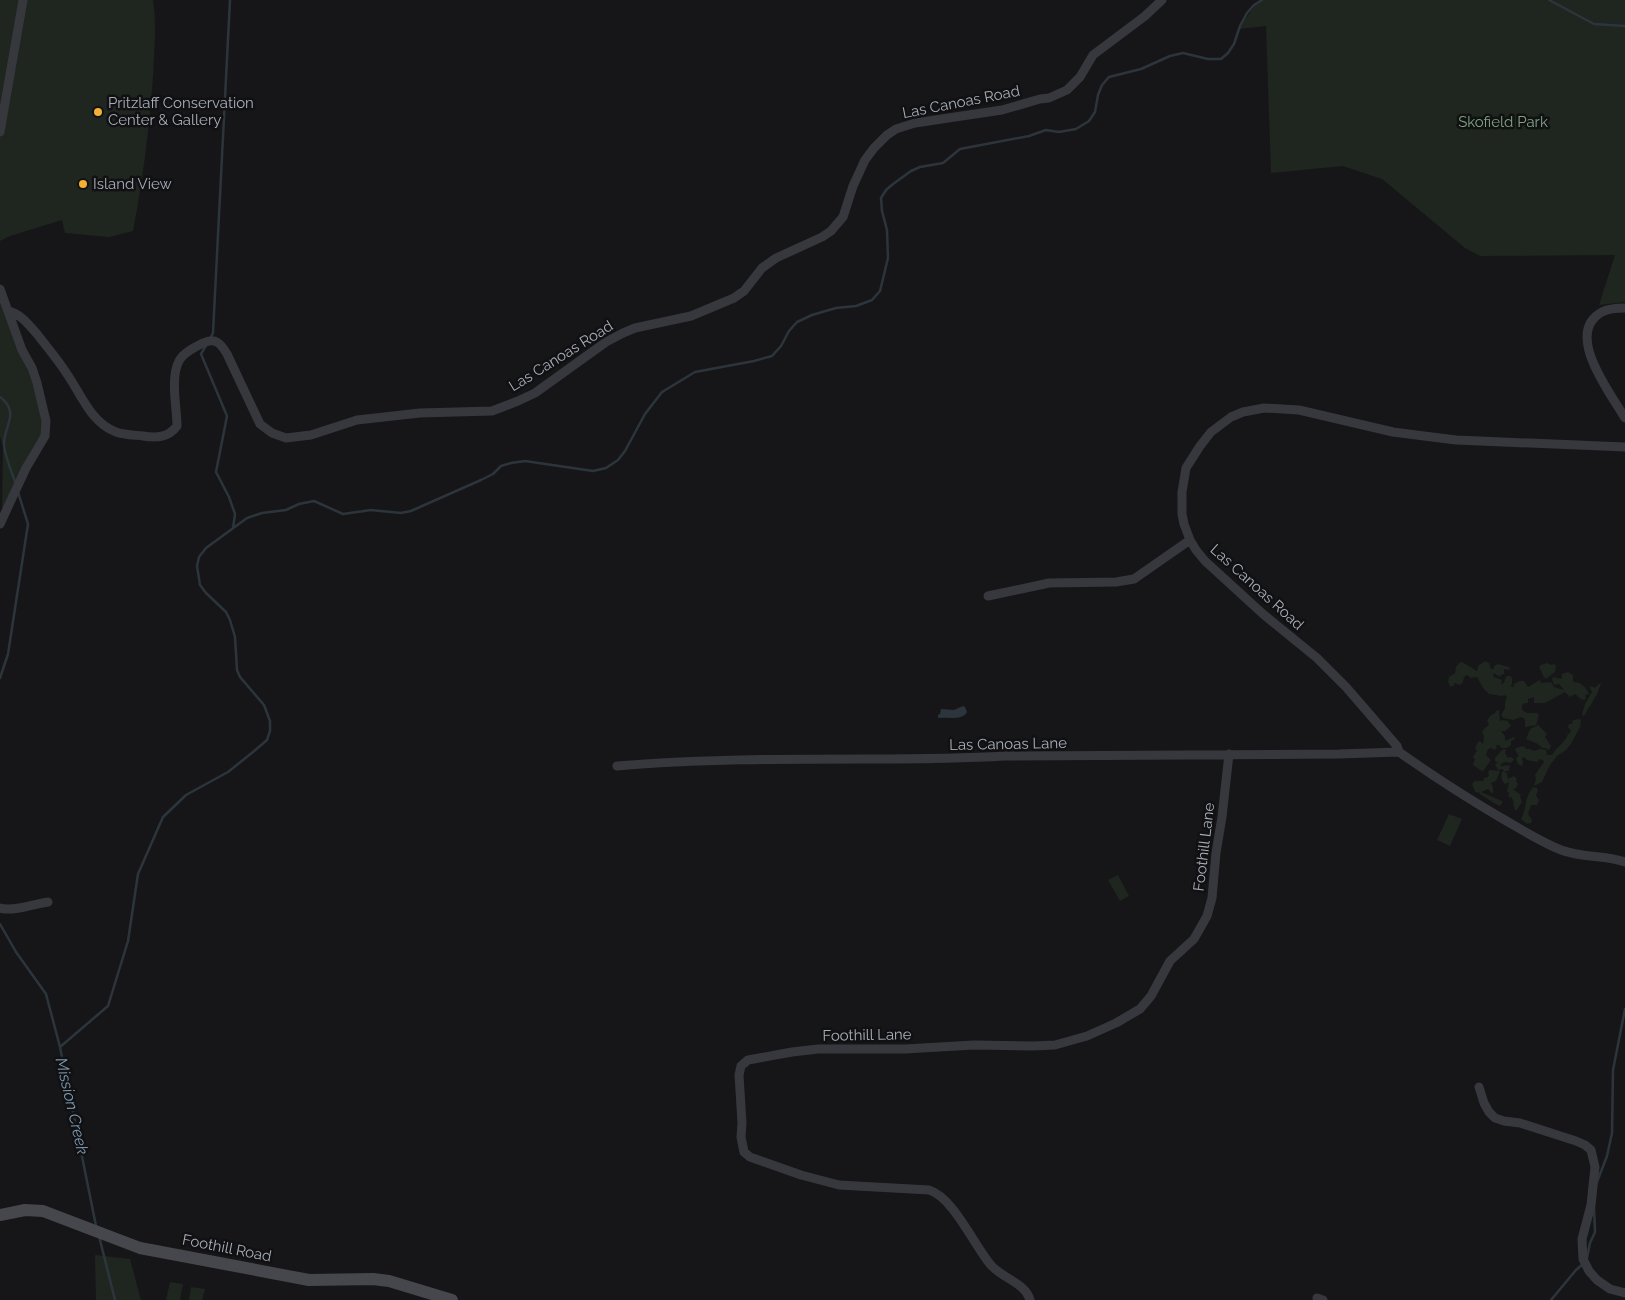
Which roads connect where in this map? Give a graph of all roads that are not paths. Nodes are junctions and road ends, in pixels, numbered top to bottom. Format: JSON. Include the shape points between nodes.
{"nodes":[{"id":1,"x":23,"y":0,"type":"edge"},
{"id":2,"x":1162,"y":0,"type":"edge"},
{"id":3,"x":0,"y":132,"type":"edge"},
{"id":4,"x":0,"y":289,"type":"edge"},
{"id":5,"x":1625,"y":308,"type":"edge"},
{"id":6,"x":8,"y":311,"type":"junction"},
{"id":7,"x":1625,"y":418,"type":"edge"},
{"id":8,"x":1625,"y":447,"type":"edge"},
{"id":9,"x":0,"y":524,"type":"edge"},
{"id":10,"x":1190,"y":540,"type":"junction"},
{"id":11,"x":988,"y":596,"type":"dead end"},
{"id":12,"x":1400,"y":752,"type":"junction"},
{"id":13,"x":1229,"y":754,"type":"junction"},
{"id":14,"x":617,"y":766,"type":"dead end"},
{"id":15,"x":1625,"y":862,"type":"edge"},
{"id":16,"x":48,"y":902,"type":"dead end"},
{"id":17,"x":0,"y":908,"type":"edge"},
{"id":18,"x":1479,"y":1087,"type":"dead end"},
{"id":19,"x":0,"y":1215,"type":"edge"},
{"id":20,"x":1625,"y":1293,"type":"edge"},
{"id":21,"x":452,"y":1300,"type":"edge"},
{"id":22,"x":1030,"y":1300,"type":"edge"}],
"edges":[{"from":1,"to":3,"type":"street"},
{"from":2,"to":6,"type":"street","name":"Las Canoas Road","via":[[1093,55],[1080,77],[1067,90],[1002,110],[915,123],[887,135],[865,160],[837,224],[822,237],[762,268],[744,291],[734,298],[691,316],[623,333],[535,393],[492,411],[420,413],[357,420],[311,435],[278,436],[260,424],[227,354],[216,341],[209,340],[187,352],[179,361],[174,400],[177,426],[171,433],[147,437],[115,432],[89,411],[55,357],[26,322]]},
{"from":4,"to":6,"type":"street"},
{"from":5,"to":7,"type":"street","via":[[1605,310],[1594,318],[1587,338],[1596,370]]},
{"from":6,"to":9,"type":"street","via":[[32,368],[46,421],[45,436]]},
{"from":8,"to":10,"type":"street","name":"Las Canoas Road","via":[[1456,440],[1394,432],[1299,410],[1255,409],[1221,424],[1190,460],[1183,480],[1182,514]]},
{"from":10,"to":11,"type":"street","via":[[1142,575],[1125,581],[1049,583]]},
{"from":10,"to":12,"type":"street","name":"Las Canoas Road","via":[[1206,561],[1346,687]]},
{"from":12,"to":13,"type":"street","name":"Las Canoas Lane"},
{"from":12,"to":15,"type":"street","name":"Las Canoas Road","via":[[1433,777],[1559,849]]},
{"from":13,"to":14,"type":"street","name":"Las Canoas Lane","via":[[768,760]]},
{"from":13,"to":22,"type":"street","name":"Foothill Lane","via":[[1212,898],[1207,916],[1194,939],[1170,961],[1146,1003],[1128,1017],[1087,1036],[1054,1045],[818,1049],[752,1059],[741,1066],[741,1137],[744,1152],[750,1157],[838,1185],[938,1193],[992,1267],[1025,1290]]},
{"from":16,"to":17,"type":"street","via":[[14,909]]},
{"from":18,"to":20,"type":"street","via":[[1489,1112],[1495,1118],[1576,1141],[1591,1150],[1595,1167],[1591,1205],[1582,1239],[1583,1259],[1597,1280],[1610,1289]]},
{"from":19,"to":21,"type":"main road","name":"Foothill Road","via":[[25,1210],[43,1211],[140,1248],[308,1280],[373,1278]]}]}
